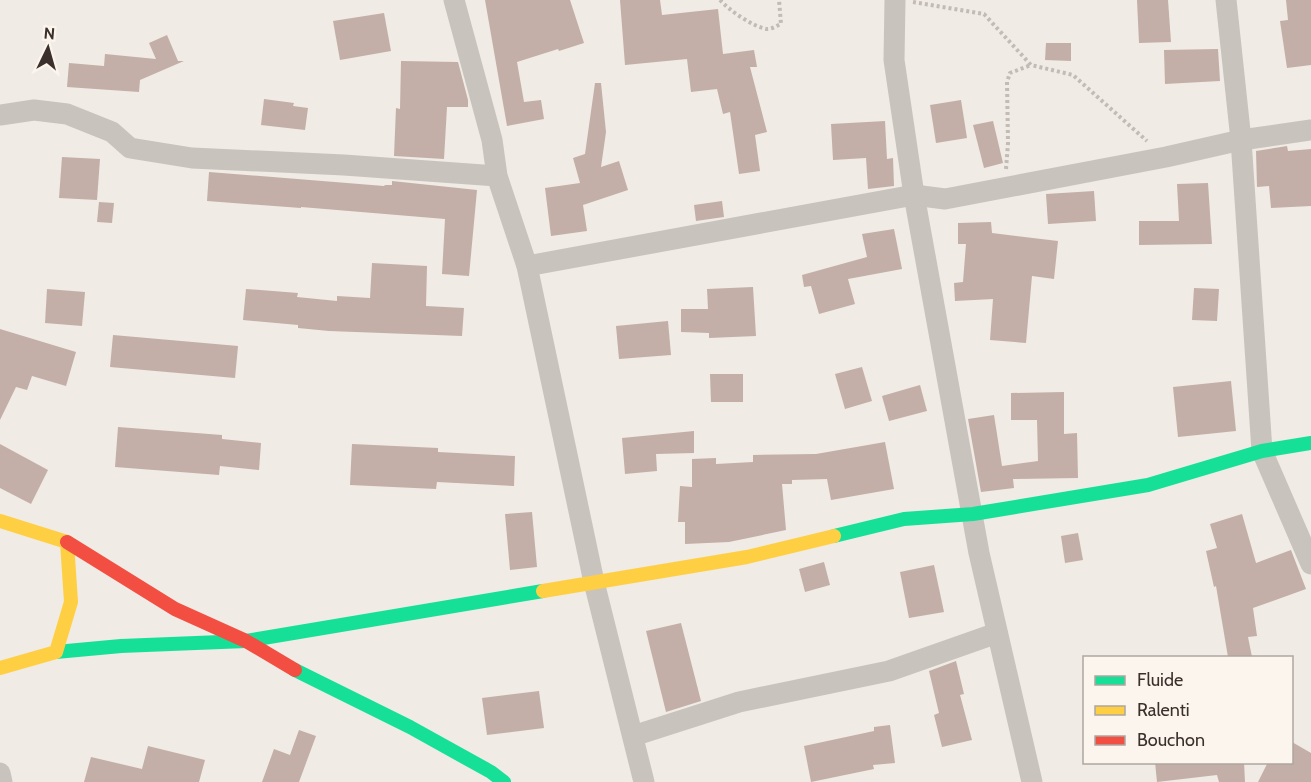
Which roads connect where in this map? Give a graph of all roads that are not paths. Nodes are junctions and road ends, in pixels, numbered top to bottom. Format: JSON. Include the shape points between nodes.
{"nodes":[{"id":1,"x":454,"y":0,"type":"edge"},
{"id":2,"x":895,"y":0,"type":"edge"},
{"id":3,"x":1226,"y":0,"type":"edge"},
{"id":4,"x":0,"y":115,"type":"edge"},
{"id":5,"x":1311,"y":130,"type":"edge"},
{"id":6,"x":1241,"y":141,"type":"junction"},
{"id":7,"x":497,"y":176,"type":"junction"},
{"id":8,"x":914,"y":195,"type":"junction"},
{"id":9,"x":527,"y":266,"type":"junction"},
{"id":10,"x":1311,"y":443,"type":"edge"},
{"id":11,"x":1262,"y":451,"type":"junction"},
{"id":12,"x":973,"y":514,"type":"junction"},
{"id":13,"x":0,"y":520,"type":"edge"},
{"id":14,"x":67,"y":542,"type":"junction"},
{"id":15,"x":1311,"y":564,"type":"edge"},
{"id":16,"x":594,"y":582,"type":"junction"},
{"id":17,"x":997,"y":633,"type":"junction"},
{"id":18,"x":246,"y":641,"type":"junction"},
{"id":19,"x":56,"y":652,"type":"junction"},
{"id":20,"x":0,"y":668,"type":"edge"},
{"id":21,"x":633,"y":736,"type":"junction"},
{"id":22,"x":0,"y":773,"type":"edge"},
{"id":23,"x":2,"y":782,"type":"edge"},
{"id":24,"x":504,"y":782,"type":"edge"},
{"id":25,"x":644,"y":782,"type":"edge"},
{"id":26,"x":1032,"y":782,"type":"edge"}],
"edges":[{"from":1,"to":7,"type":"street","via":[[492,140]]},
{"from":2,"to":8,"type":"street","via":[[894,60]]},
{"from":3,"to":6,"type":"street"},
{"from":4,"to":7,"type":"street","via":[[34,110],[67,114],[112,132],[130,148],[192,158]]},
{"from":5,"to":6,"type":"street"},
{"from":6,"to":8,"type":"street","via":[[945,199]]},
{"from":6,"to":11,"type":"street"},
{"from":7,"to":9,"type":"street"},
{"from":8,"to":9,"type":"street"},
{"from":8,"to":12,"type":"street"},
{"from":9,"to":16,"type":"street"},
{"from":10,"to":11,"type":"street"},
{"from":11,"to":12,"type":"street","via":[[1148,485]]},
{"from":11,"to":15,"type":"street"},
{"from":12,"to":16,"type":"street","via":[[904,519],[747,557]]},
{"from":12,"to":17,"type":"street"},
{"from":13,"to":14,"type":"street"},
{"from":14,"to":18,"type":"street","via":[[175,609]]},
{"from":14,"to":19,"type":"street","via":[[71,602]]},
{"from":16,"to":18,"type":"street"},
{"from":16,"to":21,"type":"street"},
{"from":17,"to":21,"type":"street","via":[[889,671],[740,702]]},
{"from":17,"to":26,"type":"street"},
{"from":18,"to":19,"type":"street"},
{"from":18,"to":24,"type":"street","via":[[410,727]]},
{"from":19,"to":20,"type":"street"},
{"from":21,"to":25,"type":"street"},
{"from":22,"to":23,"type":"street"}]}
